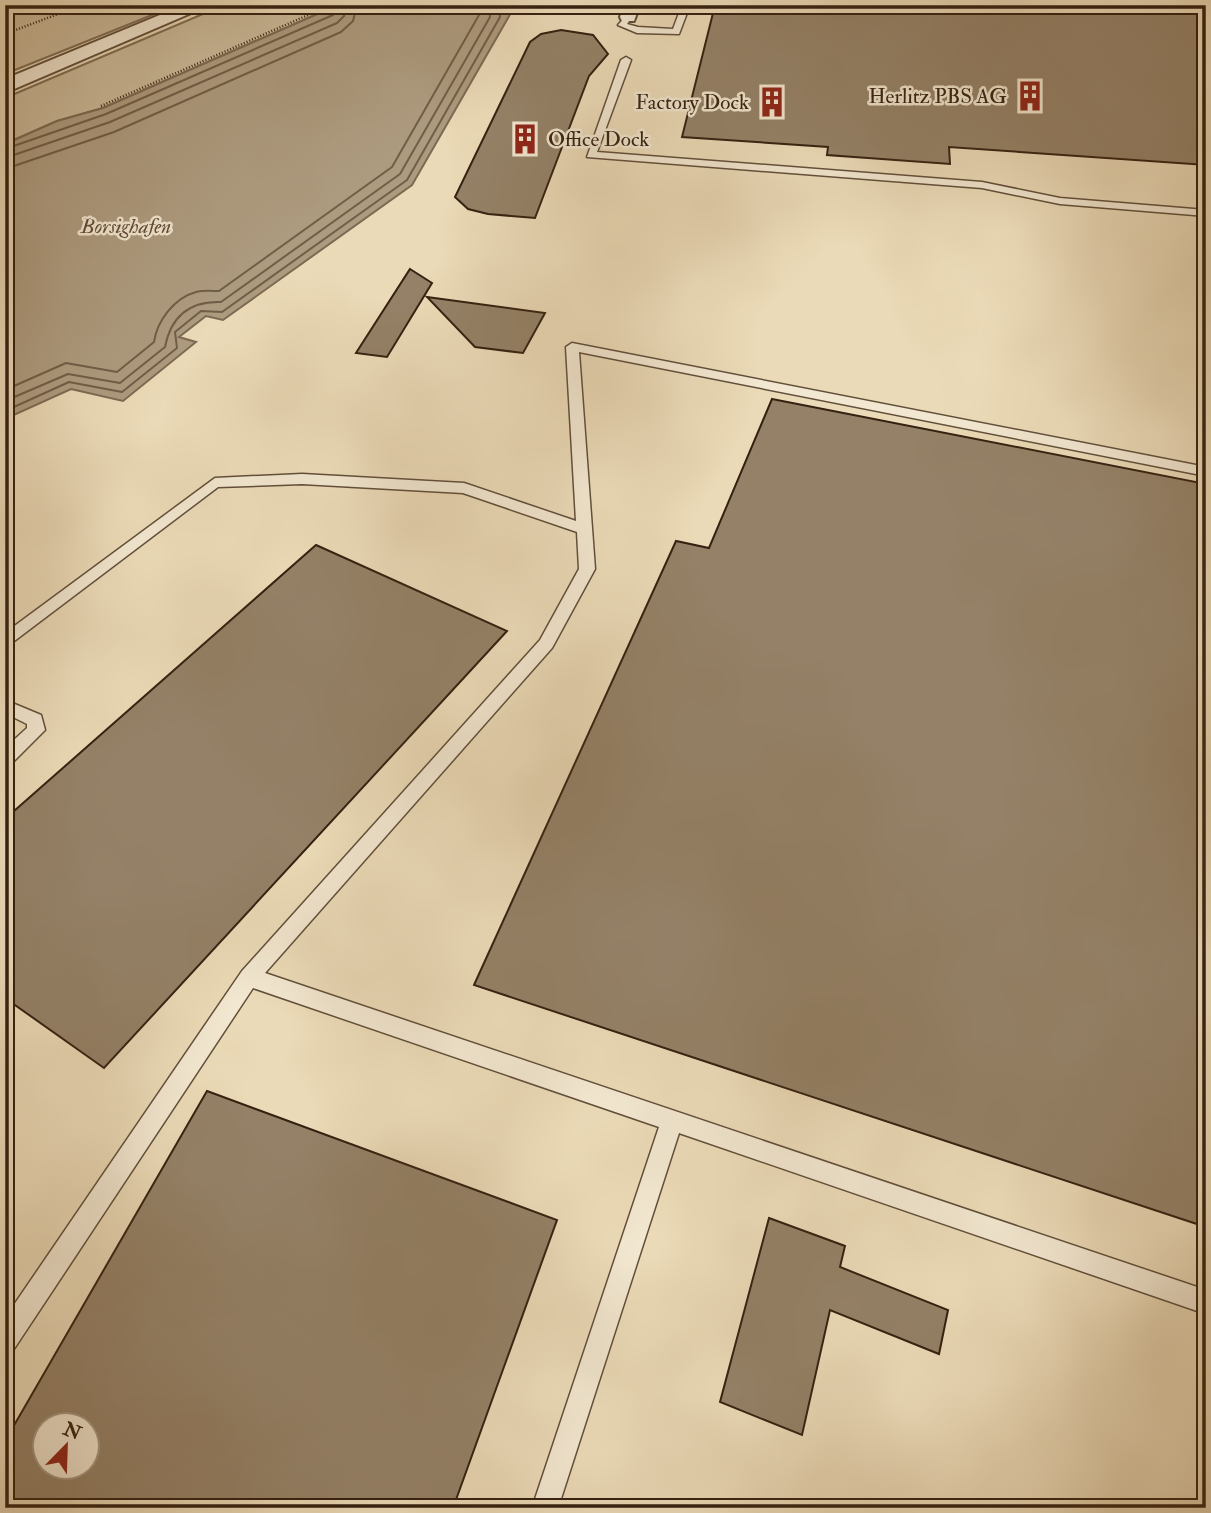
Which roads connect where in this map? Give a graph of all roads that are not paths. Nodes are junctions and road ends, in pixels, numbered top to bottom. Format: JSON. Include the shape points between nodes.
{"nodes":[{"id":1,"x":201,"y":5,"type":"edge"},
{"id":2,"x":686,"y":5,"type":"edge"},
{"id":3,"x":632,"y":17,"type":"edge"},
{"id":4,"x":632,"y":43,"type":"dead end"},
{"id":5,"x":626,"y":60,"type":"dead end"},
{"id":6,"x":5,"y":88,"type":"edge"},
{"id":7,"x":1206,"y":213,"type":"edge"},
{"id":8,"x":1206,"y":472,"type":"edge"},
{"id":9,"x":584,"y":529,"type":"junction"},
{"id":10,"x":5,"y":642,"type":"edge"},
{"id":11,"x":5,"y":706,"type":"edge"},
{"id":12,"x":5,"y":760,"type":"edge"},
{"id":13,"x":249,"y":977,"type":"junction"},
{"id":14,"x":672,"y":1120,"type":"junction"},
{"id":15,"x":1206,"y":1302,"type":"edge"},
{"id":16,"x":5,"y":1340,"type":"edge"},
{"id":17,"x":545,"y":1508,"type":"edge"}],
"edges":[{"from":1,"to":6,"type":"street"},
{"from":2,"to":3,"type":"lane","via":[[676,32]]},
{"from":3,"to":4,"type":"lane"},
{"from":5,"to":7,"type":"lane","via":[[591,155],[982,185],[1060,201]]},
{"from":8,"to":9,"type":"lane","via":[[572,347]]},
{"from":9,"to":10,"type":"lane","via":[[464,488],[302,479],[215,483]]},
{"from":9,"to":13,"type":"lane","via":[[587,569],[546,644]]},
{"from":11,"to":12,"type":"lane","via":[[35,720],[36,730]]},
{"from":13,"to":14,"type":"lane"},
{"from":13,"to":16,"type":"lane"},
{"from":14,"to":15,"type":"lane"},
{"from":14,"to":17,"type":"lane"}]}
